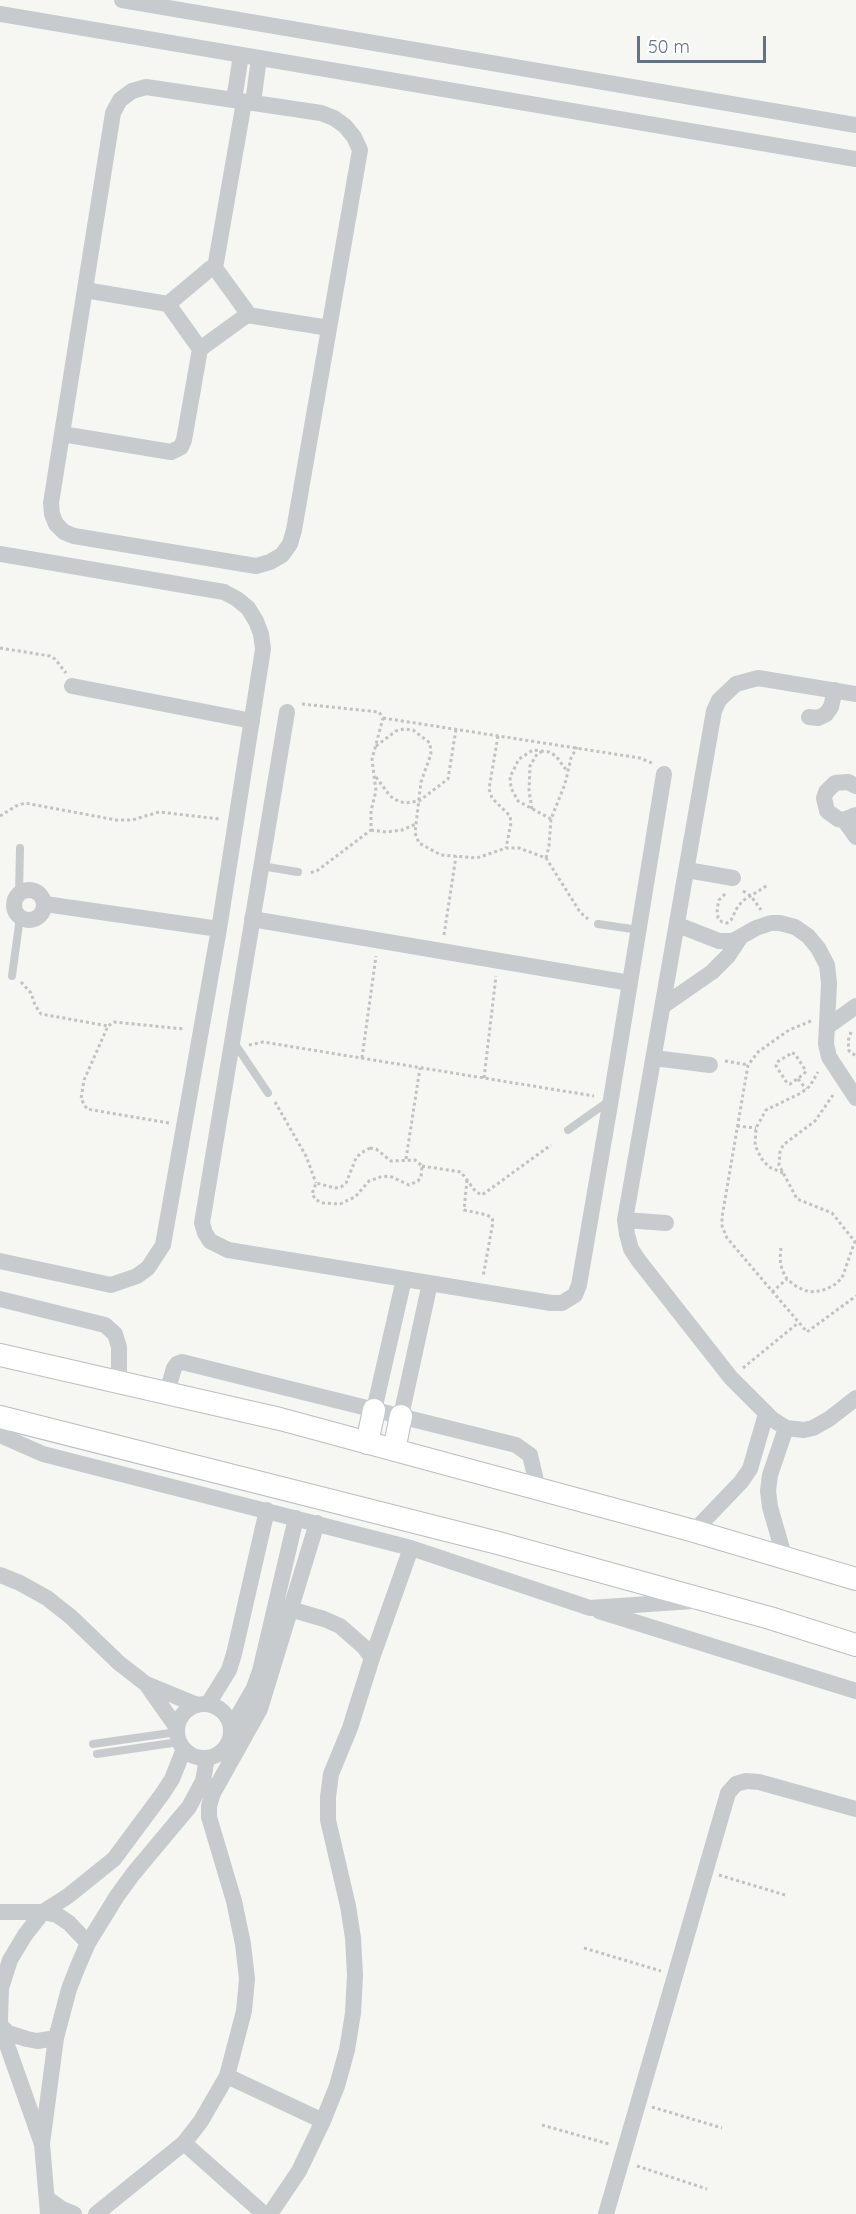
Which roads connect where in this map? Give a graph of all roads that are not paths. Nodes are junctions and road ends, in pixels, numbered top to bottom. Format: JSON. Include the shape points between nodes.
{"nodes":[{"id":1,"x":122,"y":0,"type":"edge"},
{"id":2,"x":0,"y":14,"type":"edge"},
{"id":3,"x":241,"y":55,"type":"junction"},
{"id":4,"x":259,"y":58,"type":"junction"},
{"id":5,"x":243,"y":102,"type":"junction"},
{"id":6,"x":856,"y":125,"type":"edge"},
{"id":7,"x":856,"y":159,"type":"edge"},
{"id":8,"x":215,"y":268,"type":"junction"},
{"id":9,"x":85,"y":290,"type":"junction"},
{"id":10,"x":168,"y":304,"type":"junction"},
{"id":11,"x":247,"y":315,"type":"junction"},
{"id":12,"x":329,"y":328,"type":"junction"},
{"id":13,"x":200,"y":349,"type":"junction"},
{"id":14,"x":62,"y":434,"type":"junction"},
{"id":15,"x":0,"y":554,"type":"edge"},
{"id":16,"x":72,"y":686,"type":"road end"},
{"id":17,"x":835,"y":690,"type":"junction"},
{"id":18,"x":856,"y":694,"type":"edge"},
{"id":19,"x":287,"y":712,"type":"road end"},
{"id":20,"x":809,"y":717,"type":"dead end"},
{"id":21,"x":252,"y":721,"type":"junction"},
{"id":22,"x":664,"y":774,"type":"road end"},
{"id":23,"x":856,"y":786,"type":"edge"},
{"id":24,"x":850,"y":817,"type":"edge"},
{"id":25,"x":856,"y":837,"type":"edge"},
{"id":26,"x":20,"y":848,"type":"dead end"},
{"id":27,"x":261,"y":866,"type":"junction"},
{"id":28,"x":687,"y":870,"type":"junction"},
{"id":29,"x":302,"y":873,"type":"road end"},
{"id":30,"x":733,"y":878,"type":"dead end"},
{"id":31,"x":19,"y":893,"type":"junction"},
{"id":32,"x":45,"y":904,"type":"junction"},
{"id":33,"x":20,"y":917,"type":"junction"},
{"id":34,"x":252,"y":919,"type":"junction"},
{"id":35,"x":595,"y":922,"type":"road end"},
{"id":36,"x":678,"y":925,"type":"junction"},
{"id":37,"x":219,"y":929,"type":"junction"},
{"id":38,"x":639,"y":930,"type":"junction"},
{"id":39,"x":741,"y":938,"type":"junction"},
{"id":40,"x":12,"y":976,"type":"road end"},
{"id":41,"x":630,"y":983,"type":"junction"},
{"id":42,"x":663,"y":1005,"type":"junction"},
{"id":43,"x":856,"y":1006,"type":"edge"},
{"id":44,"x":821,"y":1024,"type":"junction"},
{"id":45,"x":236,"y":1045,"type":"junction"},
{"id":46,"x":654,"y":1058,"type":"junction"},
{"id":47,"x":710,"y":1065,"type":"dead end"},
{"id":48,"x":268,"y":1093,"type":"dead end"},
{"id":49,"x":856,"y":1098,"type":"edge"},
{"id":50,"x":611,"y":1099,"type":"junction"},
{"id":51,"x":568,"y":1130,"type":"dead end"},
{"id":52,"x":625,"y":1220,"type":"junction"},
{"id":53,"x":666,"y":1223,"type":"dead end"},
{"id":54,"x":0,"y":1261,"type":"edge"},
{"id":55,"x":404,"y":1279,"type":"junction"},
{"id":56,"x":430,"y":1283,"type":"junction"},
{"id":57,"x":0,"y":1299,"type":"edge"},
{"id":58,"x":0,"y":1355,"type":"edge"},
{"id":59,"x":119,"y":1381,"type":"junction"},
{"id":60,"x":167,"y":1392,"type":"junction"},
{"id":61,"x":856,"y":1398,"type":"edge"},
{"id":62,"x":374,"y":1410,"type":"junction"},
{"id":63,"x":766,"y":1414,"type":"junction"},
{"id":64,"x":401,"y":1416,"type":"junction"},
{"id":65,"x":0,"y":1417,"type":"edge"},
{"id":66,"x":786,"y":1428,"type":"junction"},
{"id":67,"x":0,"y":1434,"type":"edge"},
{"id":68,"x":367,"y":1443,"type":"junction"},
{"id":69,"x":394,"y":1450,"type":"junction"},
{"id":70,"x":538,"y":1489,"type":"junction"},
{"id":71,"x":267,"y":1510,"type":"junction"},
{"id":72,"x":296,"y":1518,"type":"junction"},
{"id":73,"x":317,"y":1523,"type":"junction"},
{"id":74,"x":694,"y":1531,"type":"junction"},
{"id":75,"x":263,"y":1534,"type":"junction"},
{"id":76,"x":291,"y":1541,"type":"junction"},
{"id":77,"x":411,"y":1548,"type":"junction"},
{"id":78,"x":785,"y":1559,"type":"junction"},
{"id":79,"x":0,"y":1575,"type":"edge"},
{"id":80,"x":856,"y":1579,"type":"edge"},
{"id":81,"x":705,"y":1600,"type":"junction"},
{"id":82,"x":590,"y":1608,"type":"junction"},
{"id":83,"x":290,"y":1609,"type":"junction"},
{"id":84,"x":856,"y":1645,"type":"edge"},
{"id":85,"x":372,"y":1658,"type":"junction"},
{"id":86,"x":146,"y":1684,"type":"junction"},
{"id":87,"x":856,"y":1691,"type":"edge"},
{"id":88,"x":203,"y":1705,"type":"junction"},
{"id":89,"x":231,"y":1728,"type":"junction"},
{"id":90,"x":179,"y":1738,"type":"junction"},
{"id":91,"x":93,"y":1744,"type":"dead end"},
{"id":92,"x":97,"y":1754,"type":"dead end"},
{"id":93,"x":207,"y":1758,"type":"junction"},
{"id":94,"x":856,"y":1809,"type":"edge"},
{"id":95,"x":0,"y":1912,"type":"edge"},
{"id":96,"x":43,"y":1912,"type":"junction"},
{"id":97,"x":88,"y":1943,"type":"junction"},
{"id":98,"x":0,"y":2024,"type":"edge"},
{"id":99,"x":56,"y":2037,"type":"junction"},
{"id":100,"x":227,"y":2076,"type":"junction"},
{"id":101,"x":323,"y":2121,"type":"junction"},
{"id":102,"x":184,"y":2143,"type":"junction"},
{"id":103,"x":42,"y":2144,"type":"junction"},
{"id":104,"x":48,"y":2206,"type":"edge"},
{"id":105,"x":74,"y":2214,"type":"edge"},
{"id":106,"x":96,"y":2214,"type":"edge"},
{"id":107,"x":264,"y":2214,"type":"edge"},
{"id":108,"x":270,"y":2214,"type":"edge"},
{"id":109,"x":606,"y":2214,"type":"edge"}],
"edges":[{"from":1,"to":6,"type":"street"},
{"from":2,"to":3,"type":"street"},
{"from":3,"to":4,"type":"street"},
{"from":3,"to":5,"type":"street"},
{"from":4,"to":5,"type":"street"},
{"from":4,"to":7,"type":"street"},
{"from":5,"to":8,"type":"street"},
{"from":5,"to":9,"type":"street","via":[[146,87],[120,100],[113,113]]},
{"from":5,"to":12,"type":"street","via":[[334,118],[354,137],[360,150]]},
{"from":8,"to":10,"type":"street"},
{"from":8,"to":11,"type":"street"},
{"from":9,"to":10,"type":"street"},
{"from":9,"to":14,"type":"street"},
{"from":10,"to":13,"type":"street"},
{"from":11,"to":12,"type":"street"},
{"from":11,"to":13,"type":"street"},
{"from":12,"to":14,"type":"street","via":[[294,530],[282,555],[270,562],[256,566],[64,532],[56,524],[51,503]]},
{"from":13,"to":14,"type":"street","via":[[184,440],[177,450]]},
{"from":15,"to":21,"type":"street","via":[[224,592],[237,599],[256,621],[263,649]]},
{"from":16,"to":21,"type":"street"},
{"from":17,"to":18,"type":"street"},
{"from":17,"to":20,"type":"street","via":[[826,714]]},
{"from":17,"to":28,"type":"street","via":[[758,678],[736,684],[719,700]]},
{"from":19,"to":27,"type":"street"},
{"from":21,"to":37,"type":"street"},
{"from":22,"to":38,"type":"street"},
{"from":23,"to":24,"type":"street","via":[[841,781],[826,792],[827,811],[832,816]]},
{"from":24,"to":25,"type":"street"},
{"from":26,"to":31,"type":"lane"},
{"from":27,"to":29,"type":"lane"},
{"from":27,"to":34,"type":"street"},
{"from":28,"to":30,"type":"street"},
{"from":28,"to":36,"type":"street"},
{"from":31,"to":32,"type":"street","via":[[38,892]]},
{"from":31,"to":33,"type":"street","via":[[14,906]]},
{"from":32,"to":33,"type":"street","via":[[44,911],[34,920]]},
{"from":32,"to":37,"type":"street"},
{"from":33,"to":40,"type":"lane"},
{"from":34,"to":41,"type":"street"},
{"from":34,"to":45,"type":"street"},
{"from":35,"to":38,"type":"lane"},
{"from":36,"to":39,"type":"street","via":[[719,941]]},
{"from":36,"to":42,"type":"street"},
{"from":37,"to":54,"type":"street","via":[[163,1245],[157,1257],[137,1276],[111,1285]]},
{"from":38,"to":41,"type":"street"},
{"from":39,"to":42,"type":"street","via":[[712,972]]},
{"from":39,"to":44,"type":"street","via":[[771,923],[795,927],[808,936],[827,965],[829,983]]},
{"from":41,"to":50,"type":"street"},
{"from":42,"to":46,"type":"street"},
{"from":43,"to":44,"type":"street"},
{"from":44,"to":49,"type":"street","via":[[829,1057]]},
{"from":45,"to":48,"type":"lane"},
{"from":45,"to":55,"type":"street","via":[[202,1223],[204,1233],[210,1241],[228,1250]]},
{"from":46,"to":47,"type":"street"},
{"from":46,"to":52,"type":"street"},
{"from":50,"to":51,"type":"lane"},
{"from":50,"to":56,"type":"street","via":[[575,1295],[562,1303],[551,1303]]},
{"from":52,"to":53,"type":"street"},
{"from":52,"to":63,"type":"street","via":[[639,1261],[731,1378]]},
{"from":55,"to":56,"type":"street"},
{"from":55,"to":62,"type":"street"},
{"from":56,"to":64,"type":"street"},
{"from":57,"to":59,"type":"street","via":[[105,1325],[115,1334],[119,1347]]},
{"from":58,"to":59,"type":"street"},
{"from":59,"to":60,"type":"street"},
{"from":60,"to":62,"type":"street","via":[[174,1368],[182,1362]]},
{"from":60,"to":68,"type":"street"},
{"from":61,"to":66,"type":"street","via":[[813,1428]]},
{"from":62,"to":64,"type":"street"},
{"from":62,"to":68,"type":"street"},
{"from":63,"to":66,"type":"street"},
{"from":63,"to":74,"type":"street","via":[[750,1469]]},
{"from":64,"to":69,"type":"street"},
{"from":64,"to":70,"type":"street","via":[[516,1445],[530,1455]]},
{"from":65,"to":81,"type":"street","via":[[498,1543]]},
{"from":66,"to":78,"type":"street","via":[[768,1491]]},
{"from":67,"to":71,"type":"street","via":[[44,1454]]},
{"from":68,"to":69,"type":"street"},
{"from":69,"to":70,"type":"street"},
{"from":70,"to":74,"type":"street"},
{"from":71,"to":72,"type":"street"},
{"from":71,"to":75,"type":"street"},
{"from":72,"to":73,"type":"street"},
{"from":72,"to":76,"type":"street"},
{"from":73,"to":77,"type":"street"},
{"from":73,"to":83,"type":"street"},
{"from":74,"to":78,"type":"street"},
{"from":75,"to":76,"type":"street"},
{"from":75,"to":88,"type":"street","via":[[229,1670]]},
{"from":76,"to":89,"type":"street","via":[[260,1671]]},
{"from":77,"to":82,"type":"street"},
{"from":77,"to":85,"type":"street"},
{"from":78,"to":80,"type":"street"},
{"from":79,"to":86,"type":"street","via":[[46,1598]]},
{"from":81,"to":82,"type":"street"},
{"from":81,"to":84,"type":"street"},
{"from":82,"to":87,"type":"street"},
{"from":83,"to":85,"type":"street","via":[[340,1626]]},
{"from":83,"to":100,"type":"street","via":[[260,1709],[209,1806],[238,1922],[247,1979],[244,2011]]},
{"from":85,"to":101,"type":"street","via":[[331,1774],[328,1797],[328,1820],[353,1938],[355,1975],[347,2050]]},
{"from":86,"to":88,"type":"street"},
{"from":86,"to":90,"type":"street"},
{"from":88,"to":89,"type":"street","via":[[221,1710]]},
{"from":88,"to":90,"type":"street","via":[[186,1711]]},
{"from":89,"to":93,"type":"street","via":[[226,1748]]},
{"from":90,"to":91,"type":"lane"},
{"from":90,"to":92,"type":"lane"},
{"from":90,"to":93,"type":"street","via":[[194,1756]]},
{"from":90,"to":96,"type":"street","via":[[175,1772],[114,1859]]},
{"from":93,"to":97,"type":"street","via":[[202,1781],[189,1807],[132,1874]]},
{"from":94,"to":109,"type":"street","via":[[759,1782],[735,1784],[728,1793]]},
{"from":95,"to":96,"type":"street"},
{"from":96,"to":97,"type":"street","via":[[69,1923]]},
{"from":96,"to":98,"type":"street","via":[[10,1960],[1,1988]]},
{"from":97,"to":99,"type":"street","via":[[69,1989]]},
{"from":98,"to":99,"type":"street","via":[[27,2040]]},
{"from":98,"to":103,"type":"street"},
{"from":99,"to":103,"type":"street"},
{"from":100,"to":101,"type":"street"},
{"from":100,"to":102,"type":"street"},
{"from":101,"to":108,"type":"street","via":[[298,2171]]},
{"from":102,"to":106,"type":"street"},
{"from":102,"to":107,"type":"street"},
{"from":103,"to":104,"type":"street"},
{"from":104,"to":105,"type":"street"}]}
